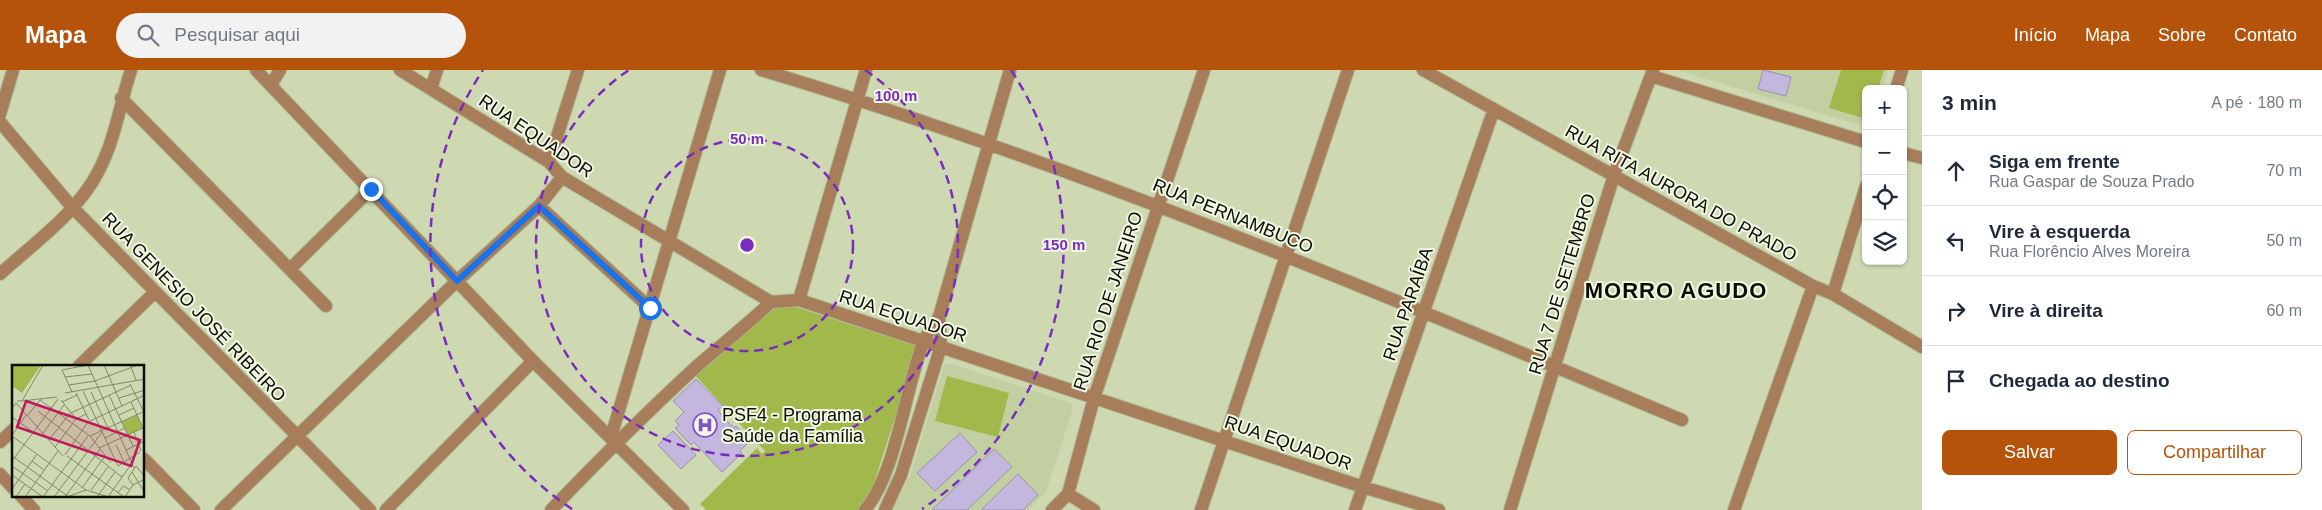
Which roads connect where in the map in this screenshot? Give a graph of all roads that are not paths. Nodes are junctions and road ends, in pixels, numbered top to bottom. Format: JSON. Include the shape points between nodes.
{"nodes":[{"id":1,"x":13,"y":70,"type":"edge"},
{"id":2,"x":130,"y":70,"type":"edge"},
{"id":3,"x":256,"y":70,"type":"edge"},
{"id":4,"x":280,"y":70,"type":"edge"},
{"id":5,"x":400,"y":70,"type":"edge"},
{"id":6,"x":437,"y":70,"type":"edge"},
{"id":7,"x":578,"y":70,"type":"edge"},
{"id":8,"x":720,"y":70,"type":"edge"},
{"id":9,"x":760,"y":70,"type":"edge"},
{"id":10,"x":866,"y":70,"type":"edge"},
{"id":11,"x":1010,"y":70,"type":"edge"},
{"id":12,"x":1204,"y":70,"type":"edge"},
{"id":13,"x":1348,"y":70,"type":"edge"},
{"id":14,"x":1423,"y":70,"type":"edge"},
{"id":15,"x":1902,"y":70,"type":"edge"},
{"id":16,"x":1652,"y":73,"type":"edge"},
{"id":17,"x":271,"y":85,"type":"junction"},
{"id":18,"x":1897,"y":85,"type":"edge"},
{"id":19,"x":431,"y":89,"type":"junction"},
{"id":20,"x":122,"y":98,"type":"junction"},
{"id":21,"x":857,"y":99,"type":"junction"},
{"id":22,"x":1494,"y":109,"type":"junction"},
{"id":23,"x":0,"y":114,"type":"edge"},
{"id":24,"x":0,"y":122,"type":"edge"},
{"id":25,"x":1862,"y":141,"type":"edge"},
{"id":26,"x":988,"y":143,"type":"junction"},
{"id":27,"x":1907,"y":154,"type":"edge"},
{"id":28,"x":1922,"y":158,"type":"edge"},
{"id":29,"x":548,"y":162,"type":"junction"},
{"id":30,"x":1614,"y":175,"type":"junction"},
{"id":31,"x":562,"y":177,"type":"junction"},
{"id":32,"x":371,"y":189,"type":"junction"},
{"id":33,"x":1862,"y":199,"type":"edge"},
{"id":34,"x":1158,"y":205,"type":"junction"},
{"id":35,"x":539,"y":206,"type":"junction"},
{"id":36,"x":72,"y":207,"type":"junction"},
{"id":37,"x":668,"y":241,"type":"junction"},
{"id":38,"x":1286,"y":255,"type":"junction"},
{"id":39,"x":290,"y":269,"type":"junction"},
{"id":40,"x":0,"y":274,"type":"edge"},
{"id":41,"x":457,"y":281,"type":"junction"},
{"id":42,"x":1813,"y":286,"type":"junction"},
{"id":43,"x":155,"y":292,"type":"junction"},
{"id":44,"x":1833,"y":294,"type":"junction"},
{"id":45,"x":799,"y":300,"type":"junction"},
{"id":46,"x":771,"y":302,"type":"junction"},
{"id":47,"x":326,"y":306,"type":"dead end"},
{"id":48,"x":650,"y":308,"type":"junction"},
{"id":49,"x":1423,"y":312,"type":"junction"},
{"id":50,"x":939,"y":317,"type":"junction"},
{"id":51,"x":923,"y":341,"type":"junction"},
{"id":52,"x":941,"y":346,"type":"junction"},
{"id":53,"x":1922,"y":347,"type":"edge"},
{"id":54,"x":533,"y":361,"type":"junction"},
{"id":55,"x":80,"y":365,"type":"edge"},
{"id":56,"x":1554,"y":366,"type":"junction"},
{"id":57,"x":1094,"y":398,"type":"junction"},
{"id":58,"x":1682,"y":420,"type":"dead end"},
{"id":59,"x":12,"y":431,"type":"edge"},
{"id":60,"x":297,"y":436,"type":"junction"},
{"id":61,"x":614,"y":439,"type":"junction"},
{"id":62,"x":1224,"y":440,"type":"junction"},
{"id":63,"x":0,"y":442,"type":"edge"},
{"id":64,"x":145,"y":460,"type":"edge"},
{"id":65,"x":0,"y":474,"type":"edge"},
{"id":66,"x":12,"y":486,"type":"edge"},
{"id":67,"x":1363,"y":488,"type":"junction"},
{"id":68,"x":1068,"y":494,"type":"junction"},
{"id":69,"x":23,"y":498,"type":"edge"},
{"id":70,"x":34,"y":510,"type":"edge"},
{"id":71,"x":194,"y":510,"type":"edge"},
{"id":72,"x":221,"y":510,"type":"edge"},
{"id":73,"x":370,"y":510,"type":"edge"},
{"id":74,"x":386,"y":510,"type":"edge"},
{"id":75,"x":551,"y":510,"type":"edge"},
{"id":76,"x":683,"y":510,"type":"edge"},
{"id":77,"x":865,"y":510,"type":"edge"},
{"id":78,"x":885,"y":510,"type":"edge"},
{"id":79,"x":1052,"y":510,"type":"edge"},
{"id":80,"x":1094,"y":510,"type":"edge"},
{"id":81,"x":1202,"y":510,"type":"edge"},
{"id":82,"x":1356,"y":510,"type":"edge"},
{"id":83,"x":1439,"y":510,"type":"edge"},
{"id":84,"x":1510,"y":510,"type":"edge"},
{"id":85,"x":1734,"y":510,"type":"edge"}],
"edges":[{"from":1,"to":23,"type":"street"},
{"from":2,"to":20,"type":"street"},
{"from":3,"to":17,"type":"street"},
{"from":4,"to":17,"type":"street"},
{"from":5,"to":19,"type":"street","name":"RUA EQUADOR"},
{"from":6,"to":19,"type":"street"},
{"from":7,"to":29,"type":"street"},
{"from":8,"to":37,"type":"street"},
{"from":9,"to":21,"type":"street","name":"RUA PERNAMBUCO"},
{"from":10,"to":21,"type":"street"},
{"from":11,"to":26,"type":"street"},
{"from":12,"to":34,"type":"street","name":"RUA RIO DE JANEIRO"},
{"from":13,"to":38,"type":"street"},
{"from":14,"to":22,"type":"street","name":"RUA RITA AURORA DO PRADO"},
{"from":15,"to":18,"type":"street"},
{"from":16,"to":25,"type":"street"},
{"from":16,"to":30,"type":"street","name":"RUA 7 DE SETEMBRO"},
{"from":17,"to":32,"type":"street"},
{"from":19,"to":29,"type":"street","name":"RUA EQUADOR"},
{"from":20,"to":36,"type":"street","via":[[99,171],[88,191]]},
{"from":20,"to":39,"type":"street"},
{"from":21,"to":26,"type":"street","name":"RUA PERNAMBUCO"},
{"from":21,"to":45,"type":"street"},
{"from":22,"to":30,"type":"street","name":"RUA RITA AURORA DO PRADO"},
{"from":22,"to":49,"type":"street","name":"RUA PARAÍBA"},
{"from":24,"to":36,"type":"street","name":"RUA GENESIO JOSÉ RIBEIRO"},
{"from":26,"to":34,"type":"street","name":"RUA PERNAMBUCO"},
{"from":26,"to":50,"type":"street"},
{"from":27,"to":28,"type":"street"},
{"from":29,"to":31,"type":"street","name":"RUA EQUADOR"},
{"from":30,"to":42,"type":"street","name":"RUA RITA AURORA DO PRADO"},
{"from":30,"to":56,"type":"street","name":"RUA 7 DE SETEMBRO"},
{"from":31,"to":35,"type":"street"},
{"from":31,"to":37,"type":"street","name":"RUA EQUADOR"},
{"from":32,"to":39,"type":"street"},
{"from":32,"to":41,"type":"street"},
{"from":33,"to":44,"type":"street"},
{"from":34,"to":38,"type":"street","name":"RUA PERNAMBUCO"},
{"from":34,"to":57,"type":"street","name":"RUA RIO DE JANEIRO"},
{"from":35,"to":41,"type":"street"},
{"from":35,"to":48,"type":"street"},
{"from":36,"to":40,"type":"street"},
{"from":36,"to":43,"type":"street","name":"RUA GENESIO JOSÉ RIBEIRO"},
{"from":37,"to":46,"type":"street","name":"RUA EQUADOR"},
{"from":37,"to":48,"type":"street"},
{"from":38,"to":49,"type":"street","name":"RUA PERNAMBUCO"},
{"from":38,"to":62,"type":"street"},
{"from":39,"to":47,"type":"street"},
{"from":41,"to":54,"type":"street"},
{"from":41,"to":60,"type":"street"},
{"from":42,"to":44,"type":"street","name":"RUA RITA AURORA DO PRADO"},
{"from":42,"to":85,"type":"street"},
{"from":43,"to":55,"type":"street"},
{"from":43,"to":60,"type":"street","name":"RUA GENESIO JOSÉ RIBEIRO"},
{"from":44,"to":53,"type":"street","name":"RUA RITA AURORA DO PRADO"},
{"from":45,"to":46,"type":"street","name":"RUA EQUADOR"},
{"from":45,"to":51,"type":"street","name":"RUA EQUADOR"},
{"from":46,"to":61,"type":"street"},
{"from":48,"to":61,"type":"street"},
{"from":49,"to":56,"type":"street","name":"RUA PERNAMBUCO"},
{"from":49,"to":67,"type":"street","name":"RUA PARAÍBA"},
{"from":50,"to":51,"type":"street"},
{"from":50,"to":52,"type":"street"},
{"from":51,"to":52,"type":"street","name":"RUA EQUADOR"},
{"from":51,"to":77,"type":"street","via":[[887,468]]},
{"from":52,"to":57,"type":"street","name":"RUA EQUADOR"},
{"from":52,"to":78,"type":"street","via":[[901,475]]},
{"from":54,"to":61,"type":"street"},
{"from":54,"to":74,"type":"street"},
{"from":56,"to":58,"type":"street","name":"RUA PERNAMBUCO"},
{"from":56,"to":84,"type":"street","name":"RUA 7 DE SETEMBRO"},
{"from":57,"to":62,"type":"street","name":"RUA EQUADOR"},
{"from":57,"to":68,"type":"street","name":"RUA RIO DE JANEIRO"},
{"from":59,"to":63,"type":"street"},
{"from":60,"to":72,"type":"street"},
{"from":60,"to":73,"type":"street","name":"RUA GENESIO JOSÉ RIBEIRO"},
{"from":61,"to":75,"type":"street"},
{"from":61,"to":76,"type":"street"},
{"from":62,"to":67,"type":"street","name":"RUA EQUADOR"},
{"from":62,"to":81,"type":"street"},
{"from":64,"to":71,"type":"street"},
{"from":65,"to":66,"type":"street"},
{"from":67,"to":82,"type":"street","name":"RUA PARAÍBA"},
{"from":67,"to":83,"type":"street","name":"RUA EQUADOR"},
{"from":68,"to":79,"type":"street","name":"RUA RIO DE JANEIRO"},
{"from":68,"to":80,"type":"street"},
{"from":69,"to":70,"type":"street"}]}
